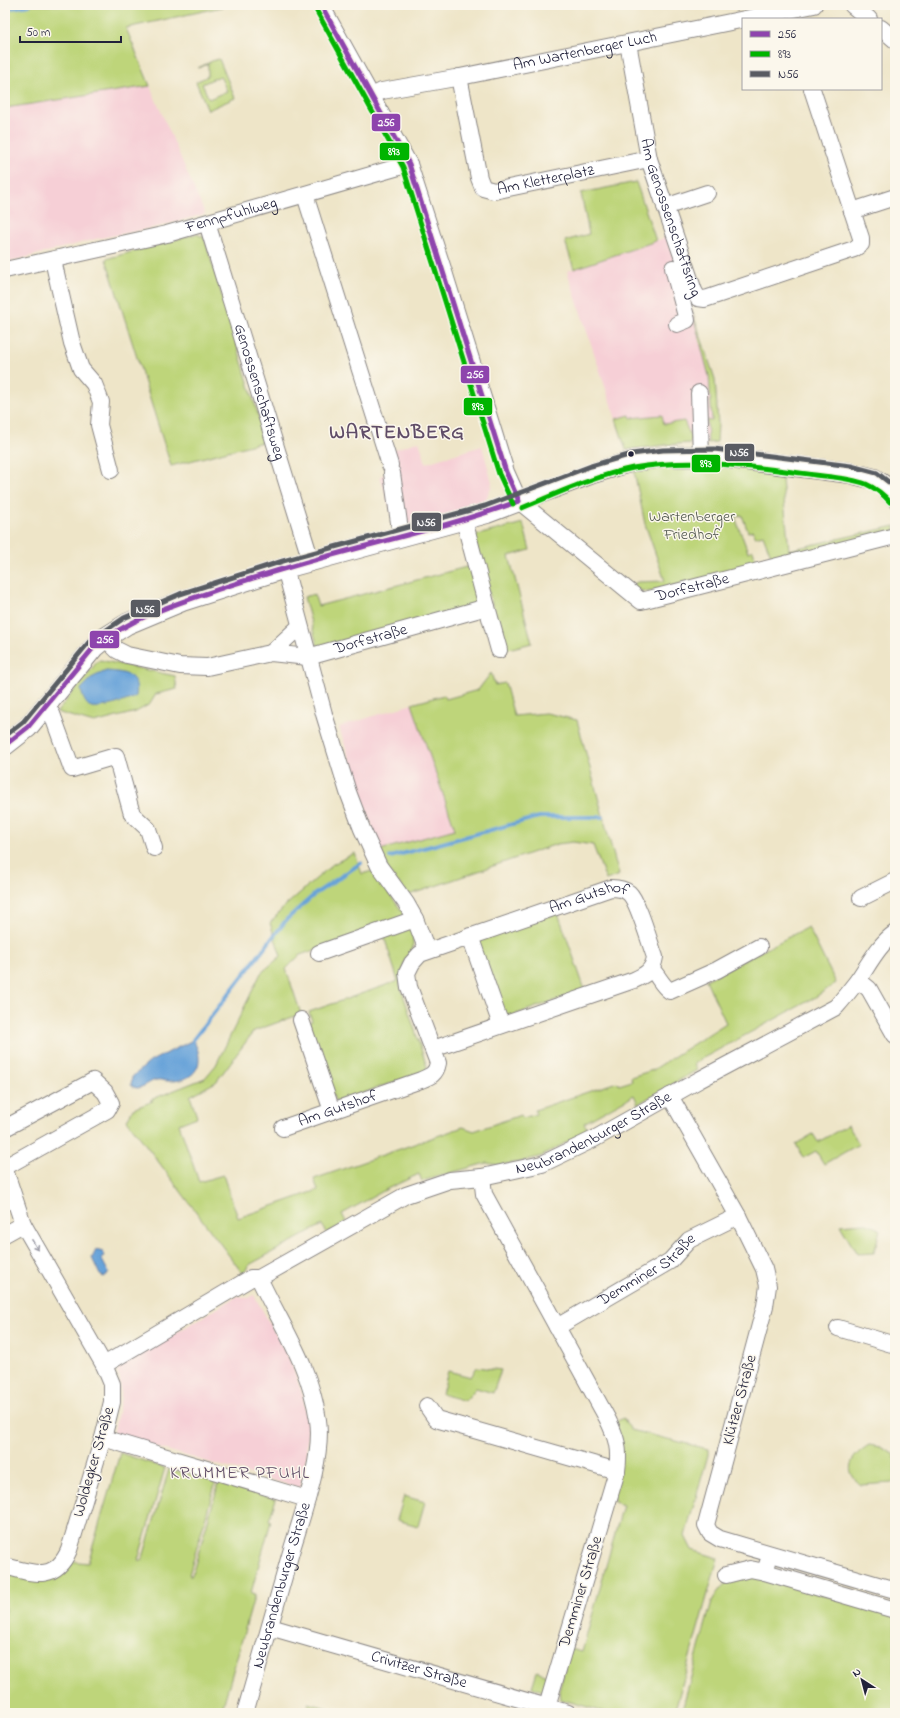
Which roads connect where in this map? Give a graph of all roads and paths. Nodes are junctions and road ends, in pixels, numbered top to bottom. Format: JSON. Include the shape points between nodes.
{"nodes":[{"id":1,"x":321,"y":5,"type":"edge"},
{"id":2,"x":814,"y":5,"type":"edge"},
{"id":3,"x":852,"y":5,"type":"edge"},
{"id":4,"x":795,"y":11,"type":"edge"},
{"id":5,"x":758,"y":18,"type":"edge"},
{"id":6,"x":869,"y":18,"type":"edge"},
{"id":7,"x":742,"y":21,"type":"edge"},
{"id":8,"x":882,"y":29,"type":"edge"},
{"id":9,"x":895,"y":40,"type":"edge"},
{"id":10,"x":628,"y":43,"type":"junction"},
{"id":11,"x":459,"y":77,"type":"junction"},
{"id":12,"x":812,"y":90,"type":"edge"},
{"id":13,"x":372,"y":96,"type":"junction"},
{"id":14,"x":649,"y":159,"type":"junction"},
{"id":15,"x":409,"y":164,"type":"junction"},
{"id":16,"x":707,"y":193,"type":"dead end"},
{"id":17,"x":305,"y":195,"type":"junction"},
{"id":18,"x":895,"y":197,"type":"edge"},
{"id":19,"x":665,"y":207,"type":"junction"},
{"id":20,"x":852,"y":211,"type":"junction"},
{"id":21,"x":207,"y":223,"type":"junction"},
{"id":22,"x":53,"y":260,"type":"junction"},
{"id":23,"x":673,"y":268,"type":"dead end"},
{"id":24,"x":5,"y":270,"type":"edge"},
{"id":25,"x":677,"y":324,"type":"dead end"},
{"id":26,"x":700,"y":393,"type":"dead end"},
{"id":27,"x":701,"y":456,"type":"junction"},
{"id":28,"x":111,"y":470,"type":"dead end"},
{"id":29,"x":891,"y":488,"type":"edge"},
{"id":30,"x":519,"y":501,"type":"junction"},
{"id":31,"x":464,"y":520,"type":"junction"},
{"id":32,"x":895,"y":536,"type":"edge"},
{"id":33,"x":401,"y":537,"type":"junction"},
{"id":34,"x":311,"y":561,"type":"junction"},
{"id":35,"x":285,"y":568,"type":"junction"},
{"id":36,"x":487,"y":606,"type":"junction"},
{"id":37,"x":300,"y":626,"type":"junction"},
{"id":38,"x":105,"y":638,"type":"junction"},
{"id":39,"x":499,"y":650,"type":"dead end"},
{"id":40,"x":271,"y":653,"type":"junction"},
{"id":41,"x":308,"y":657,"type":"junction"},
{"id":42,"x":44,"y":708,"type":"junction"},
{"id":43,"x":5,"y":745,"type":"edge"},
{"id":44,"x":154,"y":848,"type":"dead end"},
{"id":45,"x":895,"y":881,"type":"edge"},
{"id":46,"x":861,"y":898,"type":"dead end"},
{"id":47,"x":415,"y":919,"type":"junction"},
{"id":48,"x":895,"y":933,"type":"edge"},
{"id":49,"x":470,"y":936,"type":"junction"},
{"id":50,"x":759,"y":947,"type":"dead end"},
{"id":51,"x":427,"y":950,"type":"junction"},
{"id":52,"x":318,"y":953,"type":"dead end"},
{"id":53,"x":651,"y":969,"type":"junction"},
{"id":54,"x":858,"y":980,"type":"junction"},
{"id":55,"x":301,"y":1020,"type":"dead end"},
{"id":56,"x":501,"y":1026,"type":"junction"},
{"id":57,"x":895,"y":1035,"type":"edge"},
{"id":58,"x":433,"y":1049,"type":"junction"},
{"id":59,"x":670,"y":1096,"type":"junction"},
{"id":60,"x":332,"y":1111,"type":"junction"},
{"id":61,"x":5,"y":1128,"type":"edge"},
{"id":62,"x":283,"y":1128,"type":"dead end"},
{"id":63,"x":5,"y":1169,"type":"edge"},
{"id":64,"x":482,"y":1177,"type":"junction"},
{"id":65,"x":738,"y":1216,"type":"junction"},
{"id":66,"x":23,"y":1224,"type":"junction"},
{"id":67,"x":5,"y":1234,"type":"edge"},
{"id":68,"x":259,"y":1278,"type":"junction"},
{"id":69,"x":557,"y":1327,"type":"junction"},
{"id":70,"x":838,"y":1328,"type":"dead end"},
{"id":71,"x":895,"y":1344,"type":"edge"},
{"id":72,"x":104,"y":1365,"type":"junction"},
{"id":73,"x":427,"y":1406,"type":"dead end"},
{"id":74,"x":103,"y":1438,"type":"junction"},
{"id":75,"x":617,"y":1472,"type":"junction"},
{"id":76,"x":307,"y":1499,"type":"junction"},
{"id":77,"x":771,"y":1554,"type":"junction"},
{"id":78,"x":5,"y":1566,"type":"edge"},
{"id":79,"x":765,"y":1572,"type":"junction"},
{"id":80,"x":726,"y":1575,"type":"dead end"},
{"id":81,"x":895,"y":1590,"type":"edge"},
{"id":82,"x":895,"y":1610,"type":"edge"},
{"id":83,"x":270,"y":1627,"type":"junction"},
{"id":84,"x":546,"y":1710,"type":"edge"},
{"id":85,"x":245,"y":1713,"type":"edge"},
{"id":86,"x":568,"y":1713,"type":"edge"}],
"edges":[{"from":1,"to":13,"type":"street"},
{"from":2,"to":4,"type":"street","name":"Am Wartenberger Luch"},
{"from":3,"to":6,"type":"street"},
{"from":4,"to":5,"type":"street","name":"Am Wartenberger Luch"},
{"from":7,"to":10,"type":"street","name":"Am Wartenberger Luch"},
{"from":8,"to":9,"type":"street"},
{"from":10,"to":11,"type":"street","name":"Am Wartenberger Luch"},
{"from":10,"to":14,"type":"street","name":"Am Genossenschaftsring"},
{"from":11,"to":13,"type":"street","name":"Am Wartenberger Luch","via":[[382,91]]},
{"from":11,"to":14,"type":"street","name":"Am Kletterplatz","via":[[479,178],[484,188],[494,192]]},
{"from":12,"to":20,"type":"street","name":"Am Genossenschaftsring"},
{"from":13,"to":15,"type":"street"},
{"from":14,"to":19,"type":"street","name":"Am Genossenschaftsring"},
{"from":15,"to":17,"type":"street","name":"Fennpfuhlweg"},
{"from":15,"to":30,"type":"street","via":[[506,472]]},
{"from":16,"to":19,"type":"street"},
{"from":17,"to":21,"type":"street","name":"Fennpfuhlweg"},
{"from":17,"to":33,"type":"street","via":[[391,469]]},
{"from":18,"to":20,"type":"street"},
{"from":19,"to":20,"type":"street","name":"Am Genossenschaftsring","via":[[694,291],[698,298],[705,299],[854,249],[861,244],[861,238]]},
{"from":21,"to":22,"type":"street","name":"Fennpfuhlweg"},
{"from":21,"to":34,"type":"street","name":"Genossenschaftsweg"},
{"from":22,"to":24,"type":"street","name":"Fennpfuhlweg"},
{"from":22,"to":28,"type":"street","via":[[72,343],[81,369],[94,384],[101,402],[99,425]]},
{"from":23,"to":25,"type":"street","via":[[688,320]]},
{"from":26,"to":27,"type":"street"},
{"from":27,"to":29,"type":"main road","via":[[858,474]]},
{"from":27,"to":30,"type":"main road","via":[[633,461]]},
{"from":30,"to":31,"type":"main road"},
{"from":30,"to":32,"type":"street","name":"Dorfstraße","via":[[642,600]]},
{"from":31,"to":33,"type":"main road"},
{"from":31,"to":36,"type":"street"},
{"from":33,"to":34,"type":"main road"},
{"from":34,"to":35,"type":"main road"},
{"from":35,"to":37,"type":"street"},
{"from":35,"to":38,"type":"main road","via":[[182,602],[127,624]]},
{"from":36,"to":39,"type":"street"},
{"from":36,"to":41,"type":"street","name":"Dorfstraße"},
{"from":37,"to":40,"type":"street"},
{"from":37,"to":41,"type":"street"},
{"from":38,"to":40,"type":"street","name":"Dorfstraße","via":[[117,650],[127,655],[188,667],[207,667]]},
{"from":38,"to":42,"type":"main road","via":[[94,647]]},
{"from":40,"to":41,"type":"street","name":"Dorfstraße"},
{"from":41,"to":47,"type":"street","via":[[344,778],[372,853]]},
{"from":42,"to":43,"type":"main road","via":[[28,727]]},
{"from":42,"to":44,"type":"street","via":[[52,714],[72,769],[116,756],[132,814],[148,829]]},
{"from":45,"to":46,"type":"street"},
{"from":47,"to":51,"type":"street"},
{"from":47,"to":52,"type":"street"},
{"from":48,"to":54,"type":"street","name":"Neubrandenburger Straße","via":[[872,958]]},
{"from":49,"to":51,"type":"street","name":"Am Gutshof"},
{"from":49,"to":53,"type":"street","name":"Am Gutshof","via":[[611,888],[620,888],[629,893],[635,902],[655,957]]},
{"from":49,"to":56,"type":"street"},
{"from":50,"to":53,"type":"street","via":[[717,970],[670,991],[663,987]]},
{"from":51,"to":58,"type":"street","name":"Am Gutshof","via":[[412,963],[407,973],[409,987]]},
{"from":53,"to":56,"type":"street","via":[[647,974],[634,980]]},
{"from":54,"to":57,"type":"street","via":[[869,989]]},
{"from":54,"to":59,"type":"street","name":"Neubrandenburger Straße","via":[[836,1007]]},
{"from":55,"to":60,"type":"street"},
{"from":56,"to":58,"type":"street"},
{"from":58,"to":60,"type":"street","name":"Am Gutshof","via":[[438,1063],[437,1071],[432,1076]]},
{"from":59,"to":64,"type":"street","name":"Neubrandenburger Straße","via":[[594,1139],[542,1164]]},
{"from":59,"to":65,"type":"street","name":"Klützer Straße"},
{"from":60,"to":62,"type":"street","name":"Am Gutshof"},
{"from":61,"to":63,"type":"street","name":"Woldegker Straße","via":[[93,1081],[105,1092],[111,1103],[108,1110]]},
{"from":63,"to":66,"type":"street","name":"Woldegker Straße"},
{"from":64,"to":68,"type":"street","name":"Neubrandenburger Straße","via":[[450,1180],[406,1195]]},
{"from":64,"to":69,"type":"street","name":"Demminer Straße","via":[[484,1194]]},
{"from":65,"to":69,"type":"street","name":"Demminer Straße","via":[[688,1240],[670,1261]]},
{"from":65,"to":77,"type":"street","name":"Klützer Straße","via":[[764,1269],[768,1286],[765,1306],[706,1525],[710,1533],[720,1539]]},
{"from":66,"to":67,"type":"street"},
{"from":66,"to":72,"type":"street","name":"Woldegker Straße","one_way":true},
{"from":68,"to":72,"type":"street","name":"Neubrandenburger Straße","via":[[251,1278]]},
{"from":68,"to":76,"type":"street","name":"Neubrandenburger Straße","via":[[305,1367],[312,1391],[318,1421],[318,1453]]},
{"from":69,"to":75,"type":"street","name":"Demminer Straße","via":[[617,1440]]},
{"from":70,"to":71,"type":"street"},
{"from":72,"to":74,"type":"street","name":"Woldegker Straße","via":[[112,1384],[112,1402]]},
{"from":73,"to":75,"type":"street","via":[[439,1426]]},
{"from":74,"to":76,"type":"street"},
{"from":74,"to":78,"type":"street","name":"Woldegker Straße","via":[[63,1563],[53,1572],[33,1574]]},
{"from":75,"to":84,"type":"street","name":"Demminer Straße"},
{"from":76,"to":83,"type":"street","name":"Neubrandenburger Straße"},
{"from":77,"to":79,"type":"street"},
{"from":77,"to":81,"type":"street","name":"Klützer Straße"},
{"from":79,"to":80,"type":"street","via":[[750,1569]]},
{"from":79,"to":82,"type":"street"},
{"from":83,"to":84,"type":"street","name":"Crivitzer Straße"},
{"from":83,"to":85,"type":"street","name":"Neubrandenburger Straße"},
{"from":84,"to":86,"type":"street","name":"Crivitzer Straße"}]}
